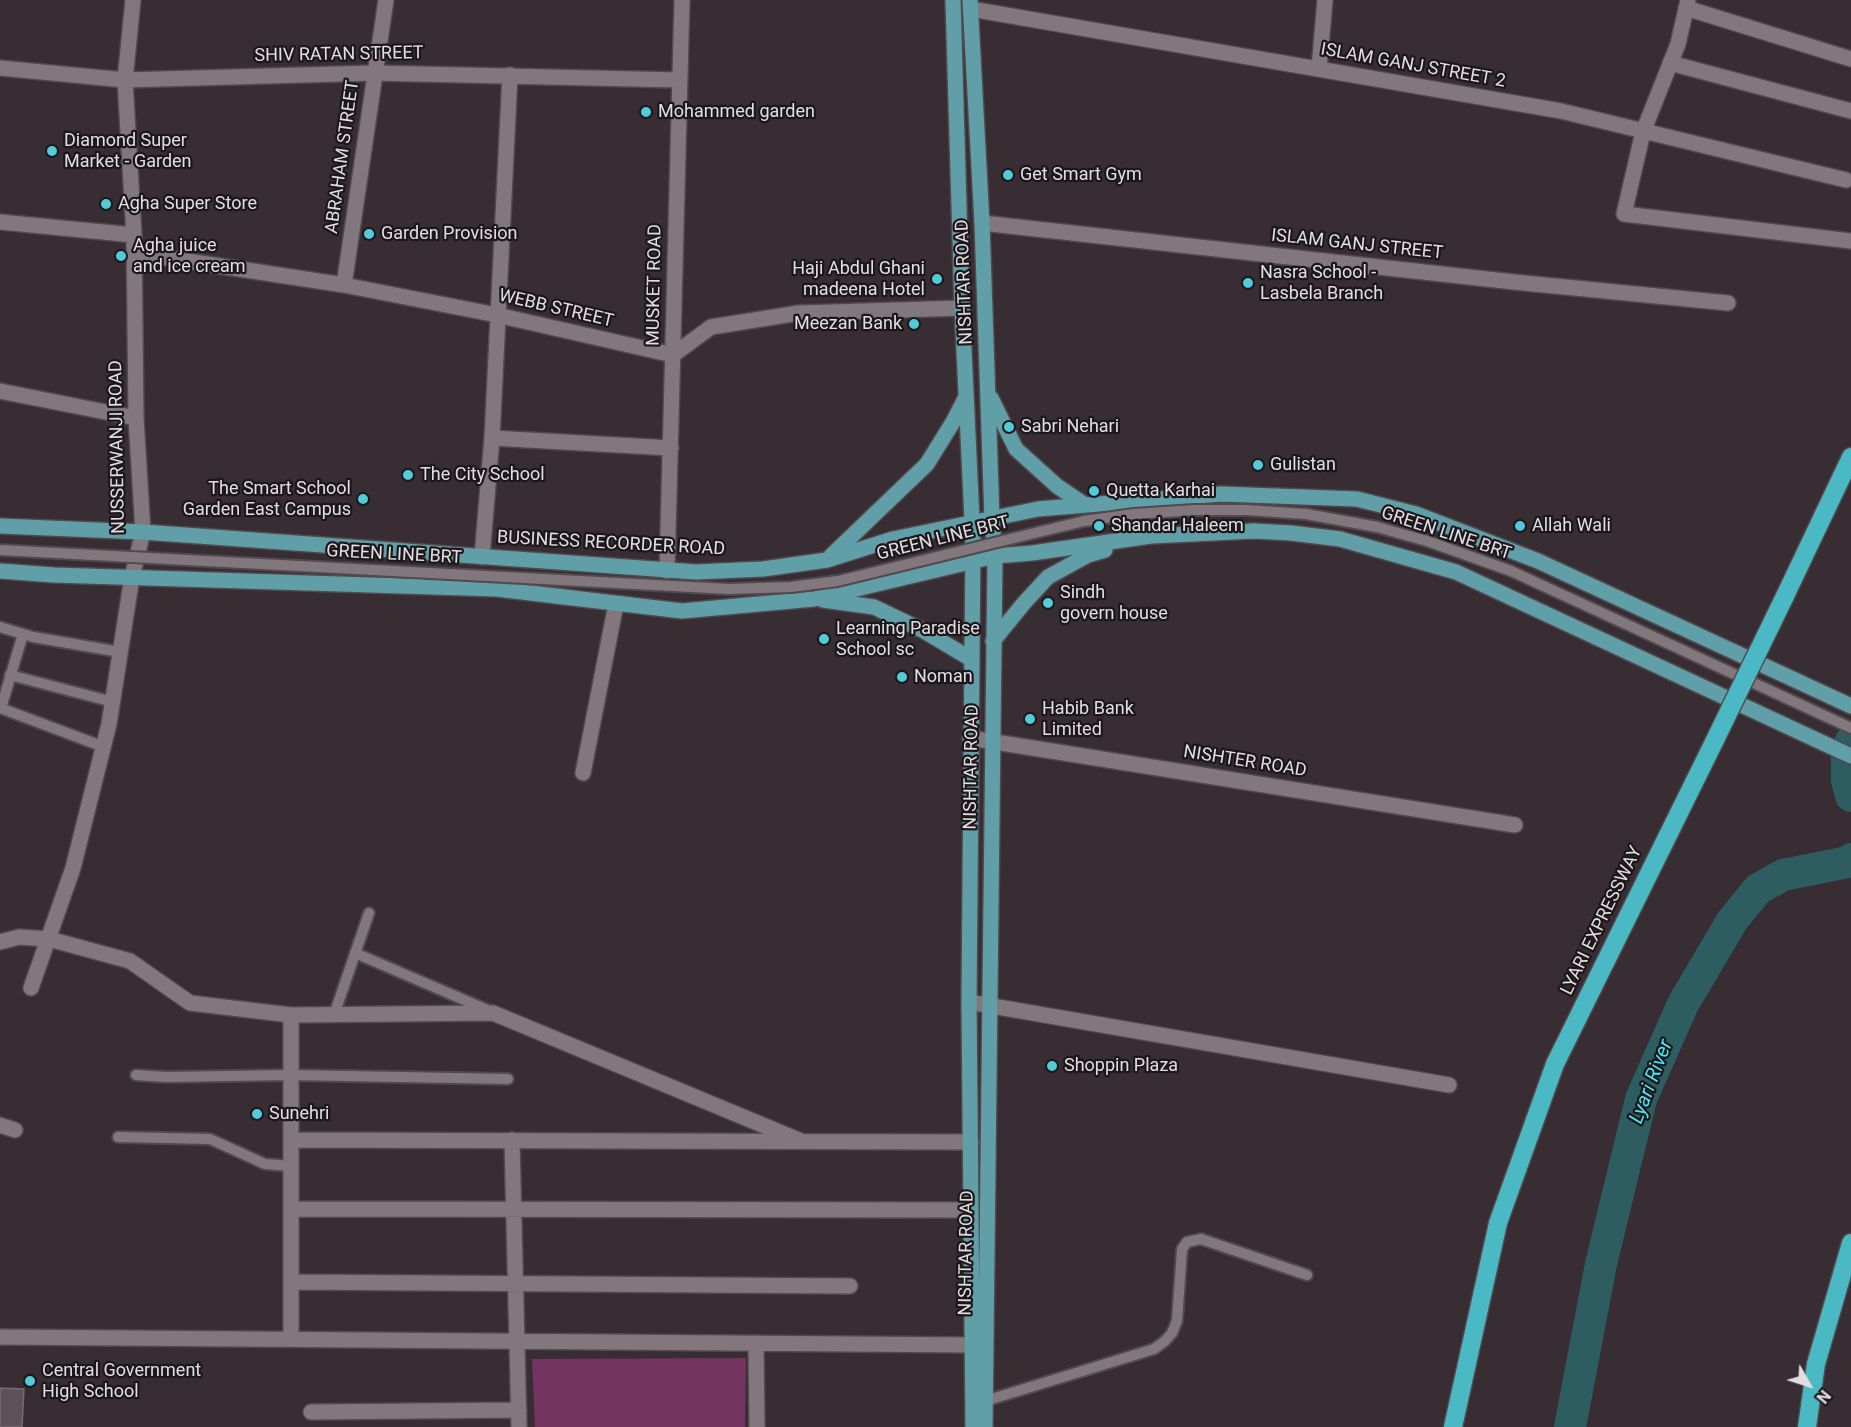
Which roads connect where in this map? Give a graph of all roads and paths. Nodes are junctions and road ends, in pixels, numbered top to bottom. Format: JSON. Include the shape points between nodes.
{"nodes":[{"id":1,"x":133,"y":0,"type":"edge"},
{"id":2,"x":386,"y":0,"type":"edge"},
{"id":3,"x":682,"y":0,"type":"edge"},
{"id":4,"x":953,"y":0,"type":"edge"},
{"id":5,"x":1325,"y":0,"type":"edge"},
{"id":6,"x":1687,"y":4,"type":"edge"},
{"id":7,"x":970,"y":5,"type":"edge"},
{"id":8,"x":1851,"y":59,"type":"edge"},
{"id":9,"x":1670,"y":63,"type":"junction"},
{"id":10,"x":0,"y":68,"type":"edge"},
{"id":11,"x":1319,"y":69,"type":"junction"},
{"id":12,"x":374,"y":73,"type":"junction"},
{"id":13,"x":510,"y":75,"type":"junction"},
{"id":14,"x":125,"y":80,"type":"junction"},
{"id":15,"x":679,"y":80,"type":"junction"},
{"id":16,"x":1851,"y":111,"type":"edge"},
{"id":17,"x":1642,"y":132,"type":"junction"},
{"id":18,"x":1845,"y":180,"type":"dead end"},
{"id":19,"x":0,"y":222,"type":"edge"},
{"id":20,"x":982,"y":223,"type":"junction"},
{"id":21,"x":134,"y":235,"type":"junction"},
{"id":22,"x":1851,"y":241,"type":"edge"},
{"id":23,"x":135,"y":253,"type":"junction"},
{"id":24,"x":344,"y":285,"type":"junction"},
{"id":25,"x":1728,"y":303,"type":"dead end"},
{"id":26,"x":962,"y":308,"type":"junction"},
{"id":27,"x":497,"y":315,"type":"junction"},
{"id":28,"x":673,"y":355,"type":"junction"},
{"id":29,"x":0,"y":391,"type":"edge"},
{"id":30,"x":988,"y":393,"type":"junction"},
{"id":31,"x":966,"y":396,"type":"junction"},
{"id":32,"x":136,"y":418,"type":"junction"},
{"id":33,"x":492,"y":438,"type":"junction"},
{"id":34,"x":671,"y":448,"type":"junction"},
{"id":35,"x":1851,"y":457,"type":"edge"},
{"id":36,"x":1085,"y":505,"type":"junction"},
{"id":37,"x":992,"y":519,"type":"junction"},
{"id":38,"x":972,"y":523,"type":"junction"},
{"id":39,"x":0,"y":526,"type":"edge"},
{"id":40,"x":142,"y":532,"type":"junction"},
{"id":41,"x":1150,"y":536,"type":"junction"},
{"id":42,"x":0,"y":549,"type":"edge"},
{"id":43,"x":995,"y":556,"type":"junction"},
{"id":44,"x":482,"y":557,"type":"junction"},
{"id":45,"x":827,"y":560,"type":"junction"},
{"id":46,"x":973,"y":561,"type":"junction"},
{"id":47,"x":0,"y":571,"type":"edge"},
{"id":48,"x":667,"y":571,"type":"junction"},
{"id":49,"x":132,"y":577,"type":"junction"},
{"id":50,"x":814,"y":599,"type":"junction"},
{"id":51,"x":616,"y":604,"type":"junction"},
{"id":52,"x":0,"y":627,"type":"edge"},
{"id":53,"x":23,"y":634,"type":"junction"},
{"id":54,"x":993,"y":641,"type":"junction"},
{"id":55,"x":120,"y":652,"type":"junction"},
{"id":56,"x":971,"y":659,"type":"junction"},
{"id":57,"x":10,"y":675,"type":"junction"},
{"id":58,"x":113,"y":702,"type":"junction"},
{"id":59,"x":1851,"y":706,"type":"edge"},
{"id":60,"x":0,"y":708,"type":"edge"},
{"id":61,"x":1851,"y":729,"type":"edge"},
{"id":62,"x":970,"y":738,"type":"junction"},
{"id":63,"x":992,"y":741,"type":"junction"},
{"id":64,"x":104,"y":747,"type":"junction"},
{"id":65,"x":1851,"y":756,"type":"edge"},
{"id":66,"x":583,"y":773,"type":"dead end"},
{"id":67,"x":1515,"y":825,"type":"dead end"},
{"id":68,"x":369,"y":913,"type":"dead end"},
{"id":69,"x":49,"y":939,"type":"junction"},
{"id":70,"x":0,"y":942,"type":"edge"},
{"id":71,"x":355,"y":953,"type":"junction"},
{"id":72,"x":31,"y":988,"type":"dead end"},
{"id":73,"x":969,"y":1002,"type":"junction"},
{"id":74,"x":990,"y":1006,"type":"junction"},
{"id":75,"x":493,"y":1013,"type":"junction"},
{"id":76,"x":291,"y":1015,"type":"junction"},
{"id":77,"x":334,"y":1015,"type":"junction"},
{"id":78,"x":136,"y":1075,"type":"dead end"},
{"id":79,"x":291,"y":1075,"type":"junction"},
{"id":80,"x":508,"y":1079,"type":"dead end"},
{"id":81,"x":1449,"y":1085,"type":"dead end"},
{"id":82,"x":118,"y":1137,"type":"dead end"},
{"id":83,"x":291,"y":1140,"type":"junction"},
{"id":84,"x":512,"y":1140,"type":"junction"},
{"id":85,"x":801,"y":1141,"type":"junction"},
{"id":86,"x":971,"y":1142,"type":"junction"},
{"id":87,"x":291,"y":1166,"type":"junction"},
{"id":88,"x":291,"y":1209,"type":"junction"},
{"id":89,"x":514,"y":1210,"type":"junction"},
{"id":90,"x":971,"y":1210,"type":"junction"},
{"id":91,"x":1851,"y":1243,"type":"edge"},
{"id":92,"x":1307,"y":1275,"type":"dead end"},
{"id":93,"x":291,"y":1282,"type":"junction"},
{"id":94,"x":516,"y":1284,"type":"junction"},
{"id":95,"x":850,"y":1286,"type":"dead end"},
{"id":96,"x":0,"y":1337,"type":"edge"},
{"id":97,"x":291,"y":1339,"type":"junction"},
{"id":98,"x":518,"y":1341,"type":"junction"},
{"id":99,"x":756,"y":1343,"type":"junction"},
{"id":100,"x":972,"y":1345,"type":"junction"},
{"id":101,"x":985,"y":1401,"type":"junction"},
{"id":102,"x":519,"y":1410,"type":"junction"},
{"id":103,"x":311,"y":1412,"type":"dead end"},
{"id":104,"x":519,"y":1427,"type":"edge"},
{"id":105,"x":757,"y":1427,"type":"edge"},
{"id":106,"x":973,"y":1427,"type":"edge"},
{"id":107,"x":985,"y":1427,"type":"edge"},
{"id":108,"x":1453,"y":1427,"type":"edge"},
{"id":109,"x":1808,"y":1427,"type":"edge"}],
"edges":[{"from":1,"to":14,"type":"street","name":"NUSSERWANJI ROAD"},
{"from":2,"to":12,"type":"street","name":"ABRAHAM STREET"},
{"from":3,"to":15,"type":"street","name":"MUSKET ROAD"},
{"from":4,"to":26,"type":"main road","name":"NISHTAR ROAD"},
{"from":5,"to":11,"type":"street"},
{"from":6,"to":8,"type":"street"},
{"from":6,"to":9,"type":"street"},
{"from":7,"to":11,"type":"street","name":"ISLAM GANJ STREET 2"},
{"from":7,"to":20,"type":"main road","name":"NISHTAR ROAD"},
{"from":9,"to":16,"type":"street"},
{"from":9,"to":17,"type":"street"},
{"from":10,"to":14,"type":"street","name":"SHIV RATAN STREET"},
{"from":11,"to":17,"type":"street","name":"ISLAM GANJ STREET 2","via":[[1562,111]]},
{"from":12,"to":13,"type":"street","name":"SHIV RATAN STREET"},
{"from":12,"to":14,"type":"street","name":"SHIV RATAN STREET"},
{"from":12,"to":24,"type":"street","name":"ABRAHAM STREET"},
{"from":13,"to":15,"type":"street","name":"SHIV RATAN STREET"},
{"from":13,"to":27,"type":"street"},
{"from":14,"to":21,"type":"street","name":"NUSSERWANJI ROAD"},
{"from":15,"to":28,"type":"street","name":"MUSKET ROAD"},
{"from":17,"to":18,"type":"street","name":"ISLAM GANJ STREET 2"},
{"from":17,"to":22,"type":"street","via":[[1624,214]]},
{"from":19,"to":21,"type":"street"},
{"from":20,"to":25,"type":"street","name":"ISLAM GANJ STREET"},
{"from":20,"to":30,"type":"main road","name":"NISHTAR ROAD"},
{"from":21,"to":23,"type":"street","name":"NUSSERWANJI ROAD"},
{"from":23,"to":24,"type":"street","name":"WEBB STREET"},
{"from":23,"to":32,"type":"street","name":"NUSSERWANJI ROAD"},
{"from":24,"to":27,"type":"street","name":"WEBB STREET"},
{"from":26,"to":28,"type":"street","via":[[798,313],[711,327]]},
{"from":26,"to":31,"type":"main road","name":"NISHTAR ROAD"},
{"from":27,"to":28,"type":"street","name":"WEBB STREET"},
{"from":27,"to":33,"type":"street"},
{"from":28,"to":34,"type":"street","name":"MUSKET ROAD"},
{"from":29,"to":32,"type":"street"},
{"from":30,"to":36,"type":"main road","via":[[1016,449]]},
{"from":30,"to":37,"type":"main road","name":"NISHTAR ROAD"},
{"from":31,"to":38,"type":"main road","name":"NISHTAR ROAD"},
{"from":31,"to":45,"type":"main road","via":[[927,464]]},
{"from":32,"to":40,"type":"street","name":"NUSSERWANJI ROAD"},
{"from":33,"to":34,"type":"street"},
{"from":33,"to":44,"type":"street"},
{"from":34,"to":48,"type":"street","name":"MUSKET ROAD"},
{"from":35,"to":108,"type":"highway","name":"LYARI EXPRESSWAY","bridge":true,"via":[[1555,1064],[1497,1223]]},
{"from":36,"to":37,"type":"main road","name":"BUSINESS RECORDER ROAD","via":[[1038,509]]},
{"from":36,"to":59,"type":"main road","name":"BUSINESS RECORDER ROAD","via":[[1221,494],[1357,499],[1416,514],[1538,561]]},
{"from":37,"to":38,"type":"main road","name":"BUSINESS RECORDER ROAD"},
{"from":37,"to":43,"type":"main road","name":"NISHTAR ROAD"},
{"from":38,"to":45,"type":"main road","name":"BUSINESS RECORDER ROAD","via":[[893,539]]},
{"from":38,"to":46,"type":"main road","name":"NISHTAR ROAD"},
{"from":39,"to":40,"type":"main road","name":"BUSINESS RECORDER ROAD"},
{"from":40,"to":44,"type":"main road","name":"BUSINESS RECORDER ROAD"},
{"from":40,"to":49,"type":"street","name":"NUSSERWANJI ROAD"},
{"from":41,"to":43,"type":"main road"},
{"from":41,"to":54,"type":"main road","via":[[1088,555],[1048,577]]},
{"from":41,"to":65,"type":"main road","via":[[1254,531],[1340,539],[1456,572]]},
{"from":42,"to":61,"type":"lane","name":"GREEN LINE BRT","bridge":true,"via":[[729,589],[838,581],[1109,517],[1221,509],[1306,514],[1377,527],[1480,558]]},
{"from":43,"to":46,"type":"main road"},
{"from":43,"to":54,"type":"main road","name":"NISHTAR ROAD"},
{"from":44,"to":48,"type":"main road","name":"BUSINESS RECORDER ROAD"},
{"from":45,"to":48,"type":"main road","name":"BUSINESS RECORDER ROAD","via":[[763,569]]},
{"from":46,"to":50,"type":"main road"},
{"from":46,"to":56,"type":"main road","name":"NISHTAR ROAD"},
{"from":47,"to":49,"type":"main road"},
{"from":49,"to":51,"type":"main road","via":[[497,589]]},
{"from":49,"to":55,"type":"street","name":"NUSSERWANJI ROAD"},
{"from":50,"to":51,"type":"main road","via":[[682,611]]},
{"from":50,"to":56,"type":"main road","via":[[874,607]]},
{"from":51,"to":66,"type":"street"},
{"from":52,"to":53,"type":"lane"},
{"from":53,"to":55,"type":"lane"},
{"from":53,"to":57,"type":"lane"},
{"from":54,"to":63,"type":"main road","name":"NISHTAR ROAD"},
{"from":55,"to":58,"type":"street","name":"NUSSERWANJI ROAD"},
{"from":56,"to":62,"type":"main road","name":"NISHTAR ROAD"},
{"from":57,"to":58,"type":"lane"},
{"from":57,"to":60,"type":"lane"},
{"from":58,"to":64,"type":"street","name":"NUSSERWANJI ROAD"},
{"from":60,"to":64,"type":"lane"},
{"from":62,"to":63,"type":"street","name":"NISHTER ROAD"},
{"from":62,"to":73,"type":"main road","name":"NISHTAR ROAD"},
{"from":63,"to":67,"type":"street","name":"NISHTER ROAD"},
{"from":63,"to":74,"type":"main road","name":"NISHTAR ROAD"},
{"from":64,"to":69,"type":"street","name":"NUSSERWANJI ROAD","via":[[73,868]]},
{"from":68,"to":71,"type":"lane"},
{"from":69,"to":70,"type":"street","via":[[19,937]]},
{"from":69,"to":72,"type":"street","name":"NUSSERWANJI ROAD"},
{"from":69,"to":76,"type":"street","via":[[130,961],[190,1003]]},
{"from":71,"to":75,"type":"lane"},
{"from":71,"to":77,"type":"lane"},
{"from":73,"to":74,"type":"street"},
{"from":73,"to":86,"type":"main road","name":"NISHTAR ROAD"},
{"from":74,"to":81,"type":"street"},
{"from":74,"to":101,"type":"main road","name":"NISHTAR ROAD"},
{"from":75,"to":77,"type":"street"},
{"from":75,"to":85,"type":"street"},
{"from":76,"to":77,"type":"street"},
{"from":76,"to":79,"type":"street"},
{"from":78,"to":79,"type":"lane"},
{"from":79,"to":80,"type":"lane"},
{"from":79,"to":83,"type":"street"},
{"from":82,"to":87,"type":"lane","via":[[210,1139],[265,1164]]},
{"from":83,"to":84,"type":"street"},
{"from":83,"to":87,"type":"street"},
{"from":84,"to":85,"type":"street"},
{"from":84,"to":89,"type":"street"},
{"from":85,"to":86,"type":"street"},
{"from":86,"to":90,"type":"main road","name":"NISHTAR ROAD"},
{"from":87,"to":88,"type":"street"},
{"from":88,"to":89,"type":"street"},
{"from":88,"to":93,"type":"street"},
{"from":89,"to":90,"type":"street"},
{"from":89,"to":94,"type":"street"},
{"from":90,"to":100,"type":"main road","name":"NISHTAR ROAD"},
{"from":91,"to":109,"type":"highway","via":[[1816,1364]]},
{"from":92,"to":101,"type":"lane","via":[[1201,1239],[1187,1242],[1182,1249],[1177,1321],[1165,1341],[1154,1348]]},
{"from":93,"to":94,"type":"street"},
{"from":93,"to":97,"type":"street"},
{"from":94,"to":95,"type":"street"},
{"from":94,"to":98,"type":"street"},
{"from":96,"to":97,"type":"street"},
{"from":97,"to":98,"type":"street"},
{"from":98,"to":99,"type":"street"},
{"from":98,"to":102,"type":"street"},
{"from":99,"to":100,"type":"street"},
{"from":99,"to":105,"type":"street"},
{"from":100,"to":106,"type":"main road","name":"NISHTAR ROAD"},
{"from":101,"to":107,"type":"main road","name":"NISHTAR ROAD"},
{"from":102,"to":103,"type":"street"},
{"from":102,"to":104,"type":"street"}]}
